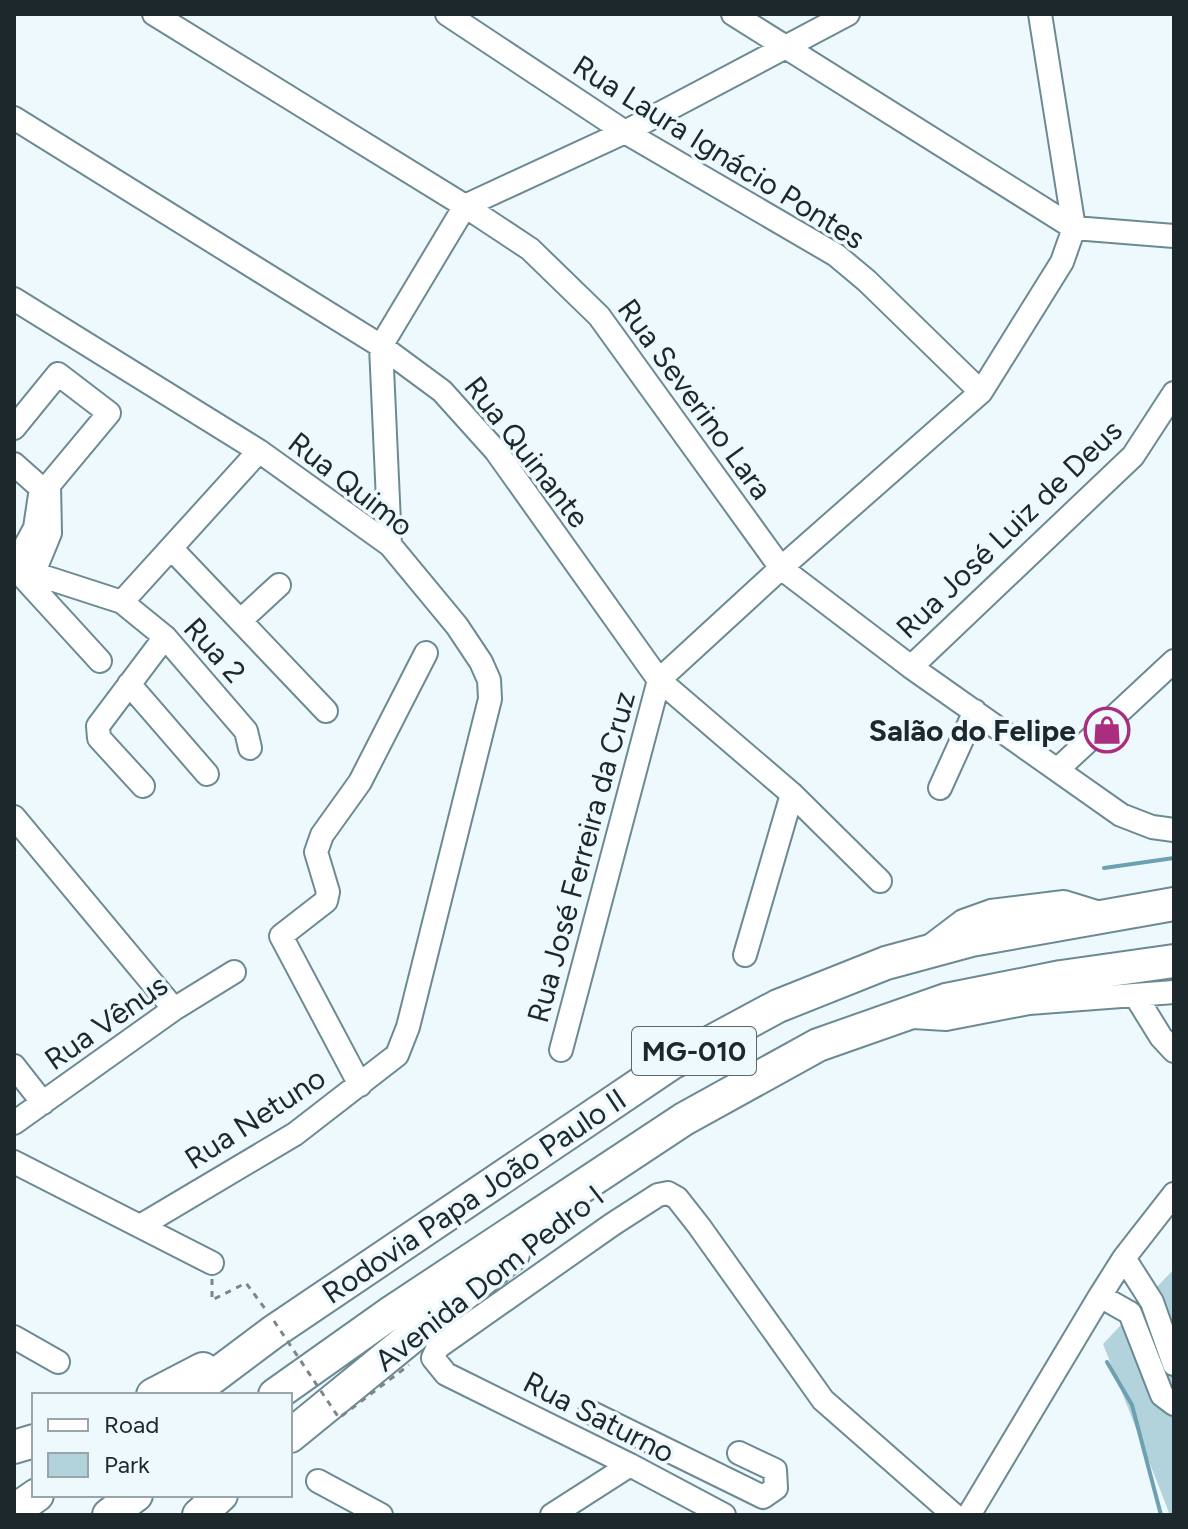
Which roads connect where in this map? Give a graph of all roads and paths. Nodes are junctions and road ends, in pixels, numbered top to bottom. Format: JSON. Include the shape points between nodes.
{"nodes":[{"id":1,"x":154,"y":14,"type":"edge"},
{"id":2,"x":447,"y":14,"type":"edge"},
{"id":3,"x":733,"y":14,"type":"edge"},
{"id":4,"x":848,"y":14,"type":"edge"},
{"id":5,"x":1040,"y":14,"type":"edge"},
{"id":6,"x":785,"y":45,"type":"junction"},
{"id":7,"x":14,"y":118,"type":"edge"},
{"id":8,"x":625,"y":132,"type":"junction"},
{"id":9,"x":465,"y":206,"type":"junction"},
{"id":10,"x":1074,"y":228,"type":"junction"},
{"id":11,"x":1174,"y":236,"type":"edge"},
{"id":12,"x":14,"y":299,"type":"edge"},
{"id":13,"x":381,"y":346,"type":"junction"},
{"id":14,"x":981,"y":392,"type":"junction"},
{"id":15,"x":1174,"y":393,"type":"edge"},
{"id":16,"x":14,"y":428,"type":"edge"},
{"id":17,"x":259,"y":451,"type":"junction"},
{"id":18,"x":14,"y":464,"type":"edge"},
{"id":19,"x":42,"y":530,"type":"junction"},
{"id":20,"x":390,"y":545,"type":"junction"},
{"id":21,"x":171,"y":548,"type":"junction"},
{"id":22,"x":21,"y":568,"type":"edge"},
{"id":23,"x":781,"y":568,"type":"junction"},
{"id":24,"x":279,"y":585,"type":"dead end"},
{"id":25,"x":122,"y":602,"type":"junction"},
{"id":26,"x":241,"y":620,"type":"junction"},
{"id":27,"x":165,"y":637,"type":"junction"},
{"id":28,"x":426,"y":653,"type":"dead end"},
{"id":29,"x":100,"y":661,"type":"dead end"},
{"id":30,"x":1174,"y":661,"type":"edge"},
{"id":31,"x":911,"y":667,"type":"junction"},
{"id":32,"x":659,"y":680,"type":"junction"},
{"id":33,"x":129,"y":684,"type":"junction"},
{"id":34,"x":326,"y":711,"type":"dead end"},
{"id":35,"x":975,"y":711,"type":"junction"},
{"id":36,"x":250,"y":748,"type":"dead end"},
{"id":37,"x":1058,"y":769,"type":"junction"},
{"id":38,"x":207,"y":774,"type":"dead end"},
{"id":39,"x":143,"y":786,"type":"dead end"},
{"id":40,"x":940,"y":788,"type":"dead end"},
{"id":41,"x":792,"y":794,"type":"junction"},
{"id":42,"x":14,"y":817,"type":"edge"},
{"id":43,"x":1174,"y":830,"type":"edge"},
{"id":44,"x":880,"y":881,"type":"dead end"},
{"id":45,"x":1174,"y":904,"type":"edge"},
{"id":46,"x":745,"y":955,"type":"dead end"},
{"id":47,"x":1174,"y":961,"type":"edge"},
{"id":48,"x":234,"y":972,"type":"dead end"},
{"id":49,"x":1174,"y":992,"type":"edge"},
{"id":50,"x":1135,"y":995,"type":"junction"},
{"id":51,"x":174,"y":1009,"type":"junction"},
{"id":52,"x":896,"y":1016,"type":"junction"},
{"id":53,"x":561,"y":1050,"type":"dead end"},
{"id":54,"x":1174,"y":1051,"type":"edge"},
{"id":55,"x":397,"y":1055,"type":"joint"},
{"id":56,"x":14,"y":1066,"type":"edge"},
{"id":57,"x":360,"y":1085,"type":"junction"},
{"id":58,"x":43,"y":1103,"type":"junction"},
{"id":59,"x":684,"y":1119,"type":"junction"},
{"id":60,"x":14,"y":1123,"type":"edge"},
{"id":61,"x":14,"y":1162,"type":"edge"},
{"id":62,"x":1174,"y":1194,"type":"edge"},
{"id":63,"x":142,"y":1225,"type":"junction"},
{"id":64,"x":1124,"y":1258,"type":"junction"},
{"id":65,"x":212,"y":1263,"type":"joint"},
{"id":66,"x":1100,"y":1296,"type":"junction"},
{"id":67,"x":272,"y":1323,"type":"junction"},
{"id":68,"x":14,"y":1337,"type":"edge"},
{"id":69,"x":58,"y":1362,"type":"dead end"},
{"id":70,"x":1174,"y":1364,"type":"edge"},
{"id":71,"x":409,"y":1365,"type":"dead end"},
{"id":72,"x":156,"y":1393,"type":"edge"},
{"id":73,"x":191,"y":1393,"type":"edge"},
{"id":74,"x":278,"y":1393,"type":"edge"},
{"id":75,"x":1174,"y":1404,"type":"edge"},
{"id":76,"x":590,"y":1412,"type":"dead end"},
{"id":77,"x":292,"y":1434,"type":"edge"},
{"id":78,"x":654,"y":1445,"type":"junction"},
{"id":79,"x":739,"y":1453,"type":"dead end"},
{"id":80,"x":637,"y":1468,"type":"junction"},
{"id":81,"x":318,"y":1481,"type":"dead end"},
{"id":82,"x":34,"y":1497,"type":"edge"},
{"id":83,"x":133,"y":1497,"type":"edge"},
{"id":84,"x":219,"y":1497,"type":"edge"},
{"id":85,"x":14,"y":1511,"type":"edge"},
{"id":86,"x":109,"y":1515,"type":"edge"},
{"id":87,"x":199,"y":1515,"type":"edge"},
{"id":88,"x":381,"y":1515,"type":"edge"},
{"id":89,"x":552,"y":1515,"type":"edge"},
{"id":90,"x":724,"y":1515,"type":"edge"},
{"id":91,"x":954,"y":1515,"type":"edge"},
{"id":92,"x":969,"y":1515,"type":"edge"}],
"edges":[{"from":1,"to":9,"type":"street","name":"Rua Severino Lara"},
{"from":2,"to":8,"type":"street","name":"Rua Laura Ignácio Pontes"},
{"from":3,"to":6,"type":"street"},
{"from":4,"to":6,"type":"street"},
{"from":5,"to":10,"type":"street"},
{"from":6,"to":8,"type":"street"},
{"from":6,"to":10,"type":"street"},
{"from":7,"to":13,"type":"street","name":"Rua Quinante"},
{"from":8,"to":9,"type":"street"},
{"from":8,"to":14,"type":"street","name":"Rua Laura Ignácio Pontes","via":[[836,255]]},
{"from":9,"to":13,"type":"street"},
{"from":9,"to":23,"type":"street","name":"Rua Severino Lara","via":[[530,249],[599,316]]},
{"from":10,"to":11,"type":"street"},
{"from":10,"to":14,"type":"street","via":[[1062,262]]},
{"from":12,"to":17,"type":"street","name":"Rua Quimo"},
{"from":13,"to":20,"type":"street"},
{"from":13,"to":32,"type":"street","name":"Rua Quinante","via":[[442,391],[496,451]]},
{"from":14,"to":23,"type":"street"},
{"from":15,"to":31,"type":"street","name":"Rua José Luiz de Deus","via":[[1133,456]]},
{"from":16,"to":19,"type":"street","via":[[58,374],[109,413],[49,485]]},
{"from":17,"to":20,"type":"street","name":"Rua Quimo"},
{"from":17,"to":21,"type":"street"},
{"from":18,"to":19,"type":"street","via":[[41,488]]},
{"from":19,"to":22,"type":"street"},
{"from":20,"to":55,"type":"street","name":"Rua Quimo","via":[[481,662],[490,699]]},
{"from":21,"to":25,"type":"street"},
{"from":21,"to":26,"type":"street"},
{"from":22,"to":25,"type":"street"},
{"from":22,"to":29,"type":"street"},
{"from":23,"to":31,"type":"street","name":"Rua Severino Lara"},
{"from":23,"to":32,"type":"street"},
{"from":24,"to":26,"type":"street"},
{"from":25,"to":27,"type":"street","name":"Rua 2"},
{"from":26,"to":34,"type":"street"},
{"from":27,"to":33,"type":"street"},
{"from":27,"to":36,"type":"street","name":"Rua 2","via":[[246,731]]},
{"from":28,"to":57,"type":"street","via":[[360,782],[322,835],[316,852],[326,901],[281,936]]},
{"from":30,"to":37,"type":"street"},
{"from":31,"to":35,"type":"street","name":"Rua Severino Lara"},
{"from":32,"to":41,"type":"street","name":"Rua Quinante"},
{"from":32,"to":53,"type":"street","name":"Rua José Ferreira da Cruz"},
{"from":33,"to":38,"type":"street"},
{"from":33,"to":39,"type":"street","via":[[98,726],[99,738]]},
{"from":35,"to":37,"type":"street","name":"Rua Severino Lara"},
{"from":35,"to":40,"type":"street"},
{"from":37,"to":43,"type":"street","name":"Rua Severino Lara","via":[[1121,815]]},
{"from":41,"to":44,"type":"street","name":"Rua Quinante"},
{"from":41,"to":46,"type":"street"},
{"from":42,"to":51,"type":"street"},
{"from":45,"to":67,"type":"highway","name":"Rodovia Papa João Paulo II","number":"MG-010","via":[[971,940],[886,963],[778,1006],[670,1064]]},
{"from":47,"to":52,"type":"highway","number":"MG-010","via":[[1047,980]]},
{"from":48,"to":51,"type":"street","name":"Rua Vênus"},
{"from":49,"to":50,"type":"street","number":"MG-010"},
{"from":50,"to":52,"type":"street","number":"MG-010","via":[[1029,1003],[946,1019]]},
{"from":50,"to":54,"type":"street"},
{"from":51,"to":58,"type":"street","name":"Rua Vênus"},
{"from":52,"to":59,"type":"highway","number":"MG-010","via":[[818,1045]]},
{"from":55,"to":57,"type":"street","name":"Rua Netuno"},
{"from":56,"to":58,"type":"street"},
{"from":57,"to":63,"type":"street","name":"Rua Netuno","via":[[295,1134]]},
{"from":58,"to":60,"type":"street","name":"Rua Vênus"},
{"from":59,"to":74,"type":"highway"},
{"from":59,"to":77,"type":"highway","name":"Avenida Dom Pedro I","number":"MG-010","via":[[653,1154],[515,1252]]},
{"from":61,"to":63,"type":"street"},
{"from":62,"to":64,"type":"street"},
{"from":63,"to":65,"type":"street"},
{"from":64,"to":66,"type":"street"},
{"from":64,"to":70,"type":"street","via":[[1152,1302]]},
{"from":65,"to":67,"type":"path","via":[[212,1300],[246,1283]]},
{"from":66,"to":75,"type":"street","via":[[1130,1313],[1162,1395]]},
{"from":66,"to":92,"type":"street"},
{"from":67,"to":71,"type":"path","bridge":true,"via":[[339,1418]]},
{"from":67,"to":72,"type":"highway","number":"MG-010"},
{"from":67,"to":73,"type":"highway"},
{"from":68,"to":69,"type":"street"},
{"from":76,"to":78,"type":"street"},
{"from":78,"to":79,"type":"street","via":[[763,1497],[776,1488],[775,1470]]},
{"from":78,"to":80,"type":"street"},
{"from":80,"to":89,"type":"street"},
{"from":80,"to":90,"type":"street","name":"Rua Saturno"},
{"from":80,"to":91,"type":"street","name":"Rua Saturno","via":[[446,1374],[433,1358],[438,1347],[668,1193],[699,1226],[823,1400]]},
{"from":81,"to":88,"type":"street"},
{"from":82,"to":85,"type":"highway"},
{"from":83,"to":86,"type":"highway"},
{"from":84,"to":87,"type":"highway"}]}
